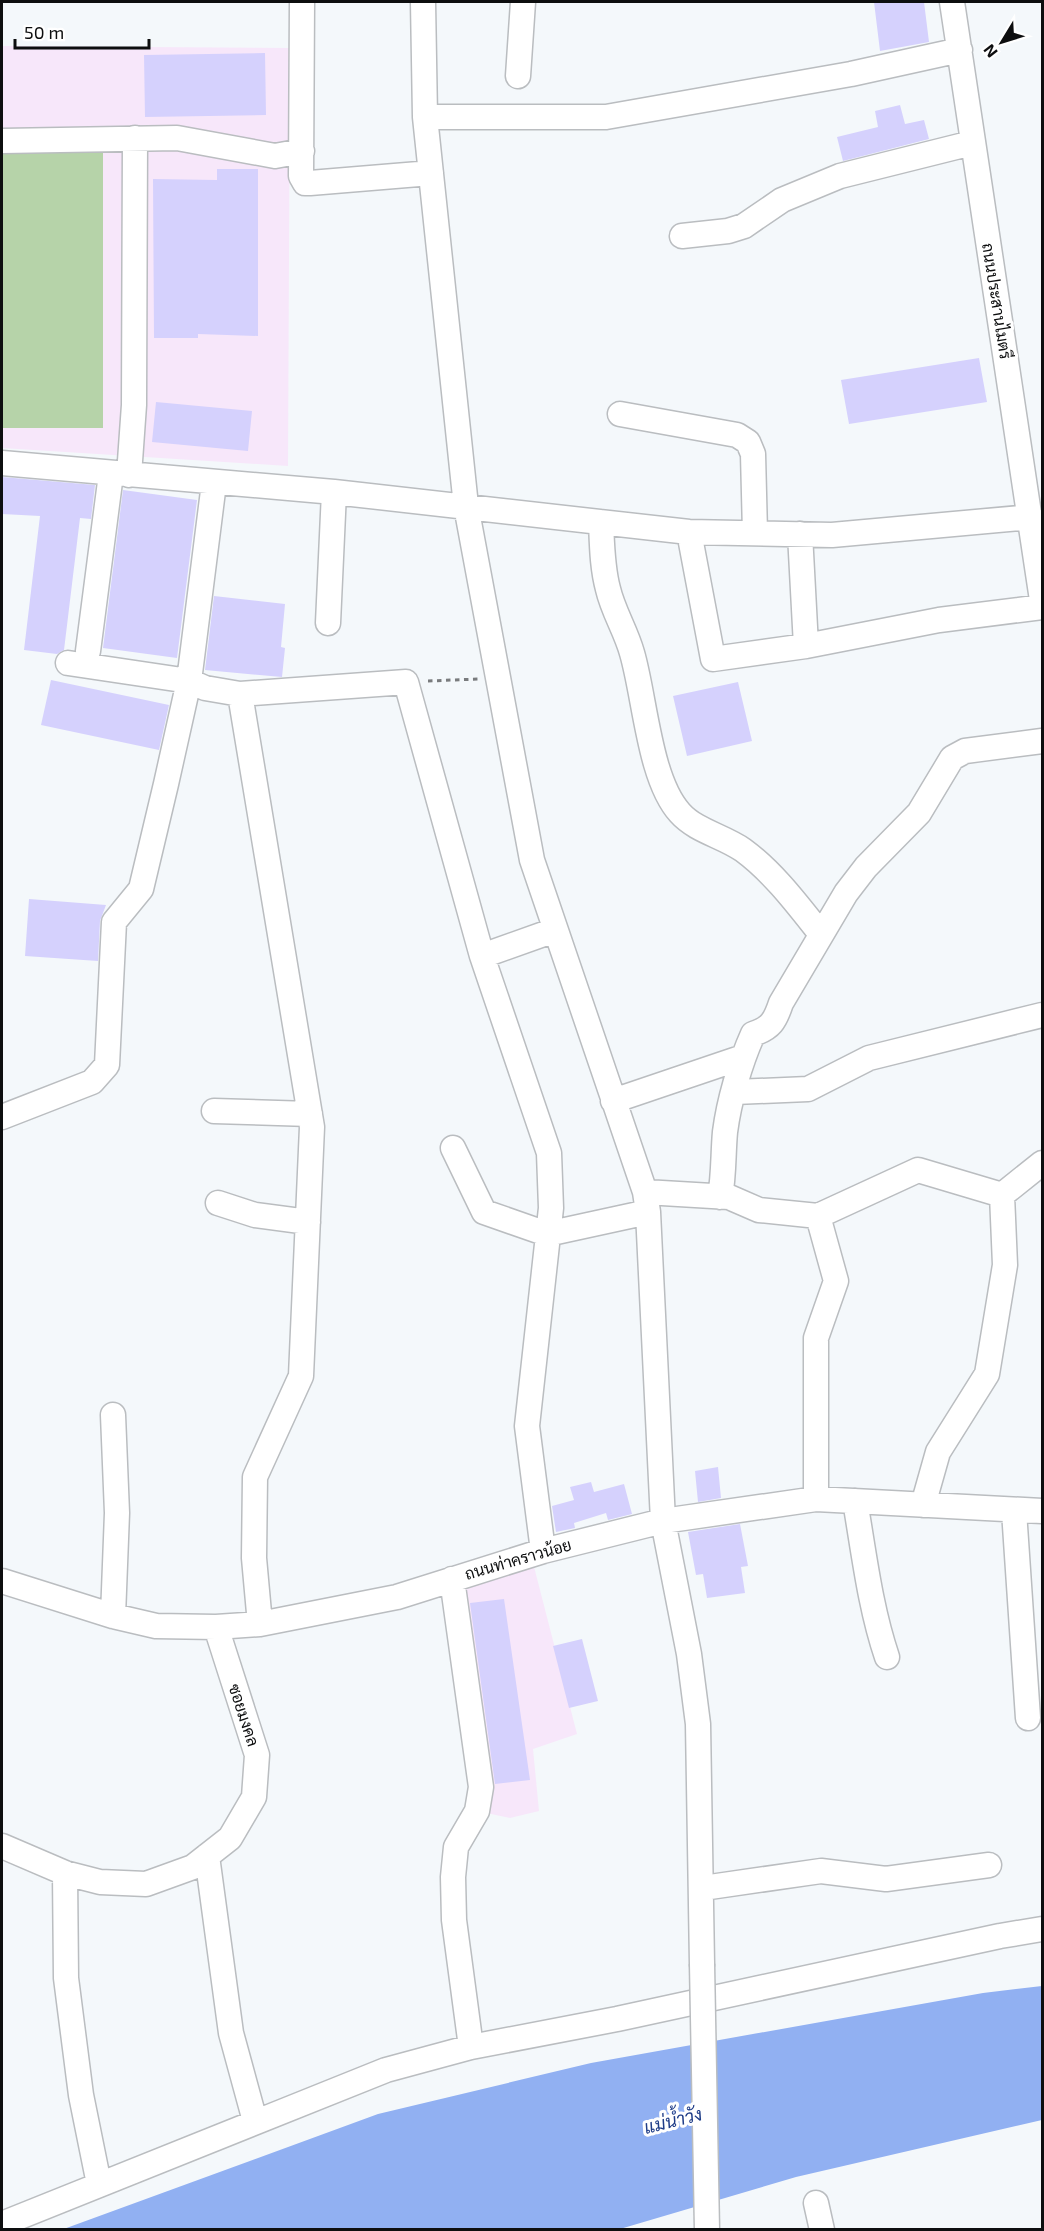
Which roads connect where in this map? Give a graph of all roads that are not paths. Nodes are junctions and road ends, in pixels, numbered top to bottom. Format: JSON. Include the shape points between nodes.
{"nodes":[{"id":1,"x":302,"y":2,"type":"edge"},
{"id":2,"x":423,"y":2,"type":"edge"},
{"id":3,"x":523,"y":2,"type":"edge"},
{"id":4,"x":952,"y":2,"type":"edge"},
{"id":5,"x":960,"y":50,"type":"junction"},
{"id":6,"x":518,"y":76,"type":"dead end"},
{"id":7,"x":425,"y":117,"type":"junction"},
{"id":8,"x":135,"y":138,"type":"junction"},
{"id":9,"x":2,"y":141,"type":"edge"},
{"id":10,"x":972,"y":142,"type":"junction"},
{"id":11,"x":302,"y":151,"type":"junction"},
{"id":12,"x":431,"y":173,"type":"junction"},
{"id":13,"x":682,"y":236,"type":"dead end"},
{"id":14,"x":620,"y":414,"type":"dead end"},
{"id":15,"x":2,"y":463,"type":"edge"},
{"id":16,"x":120,"y":475,"type":"junction"},
{"id":17,"x":214,"y":483,"type":"junction"},
{"id":18,"x":334,"y":492,"type":"junction"},
{"id":19,"x":466,"y":506,"type":"junction"},
{"id":20,"x":1031,"y":517,"type":"junction"},
{"id":21,"x":601,"y":522,"type":"junction"},
{"id":22,"x":689,"y":532,"type":"junction"},
{"id":23,"x":755,"y":533,"type":"junction"},
{"id":24,"x":800,"y":534,"type":"junction"},
{"id":25,"x":1042,"y":600,"type":"edge"},
{"id":26,"x":1042,"y":607,"type":"edge"},
{"id":27,"x":328,"y":623,"type":"dead end"},
{"id":28,"x":806,"y":646,"type":"junction"},
{"id":29,"x":189,"y":681,"type":"junction"},
{"id":30,"x":240,"y":694,"type":"junction"},
{"id":31,"x":1042,"y":741,"type":"edge"},
{"id":32,"x":555,"y":930,"type":"junction"},
{"id":33,"x":820,"y":933,"type":"junction"},
{"id":34,"x":482,"y":956,"type":"junction"},
{"id":35,"x":1042,"y":1015,"type":"edge"},
{"id":36,"x":743,"y":1058,"type":"junction"},
{"id":37,"x":735,"y":1092,"type":"junction"},
{"id":38,"x":613,"y":1101,"type":"junction"},
{"id":39,"x":214,"y":1111,"type":"dead end"},
{"id":40,"x":310,"y":1114,"type":"junction"},
{"id":41,"x":2,"y":1117,"type":"edge"},
{"id":42,"x":453,"y":1148,"type":"dead end"},
{"id":43,"x":1042,"y":1163,"type":"edge"},
{"id":44,"x":1002,"y":1195,"type":"junction"},
{"id":45,"x":720,"y":1197,"type":"junction"},
{"id":46,"x":646,"y":1202,"type":"junction"},
{"id":47,"x":218,"y":1203,"type":"dead end"},
{"id":48,"x":818,"y":1216,"type":"junction"},
{"id":49,"x":308,"y":1222,"type":"junction"},
{"id":50,"x":548,"y":1234,"type":"junction"},
{"id":51,"x":113,"y":1415,"type":"dead end"},
{"id":52,"x":816,"y":1499,"type":"junction"},
{"id":53,"x":855,"y":1501,"type":"junction"},
{"id":54,"x":923,"y":1505,"type":"junction"},
{"id":55,"x":1014,"y":1511,"type":"junction"},
{"id":56,"x":1042,"y":1511,"type":"edge"},
{"id":57,"x":663,"y":1521,"type":"junction"},
{"id":58,"x":543,"y":1551,"type":"junction"},
{"id":59,"x":452,"y":1579,"type":"junction"},
{"id":60,"x":2,"y":1581,"type":"edge"},
{"id":61,"x":113,"y":1616,"type":"junction"},
{"id":62,"x":260,"y":1624,"type":"junction"},
{"id":63,"x":216,"y":1627,"type":"junction"},
{"id":64,"x":887,"y":1657,"type":"dead end"},
{"id":65,"x":1028,"y":1718,"type":"dead end"},
{"id":66,"x":2,"y":1846,"type":"edge"},
{"id":67,"x":207,"y":1856,"type":"junction"},
{"id":68,"x":989,"y":1865,"type":"dead end"},
{"id":69,"x":65,"y":1873,"type":"junction"},
{"id":70,"x":703,"y":1888,"type":"junction"},
{"id":71,"x":1042,"y":1929,"type":"edge"},
{"id":72,"x":471,"y":2047,"type":"junction"},
{"id":73,"x":255,"y":2121,"type":"junction"},
{"id":74,"x":99,"y":2184,"type":"junction"},
{"id":75,"x":816,"y":2203,"type":"dead end"},
{"id":76,"x":2,"y":2224,"type":"edge"},
{"id":77,"x":707,"y":2229,"type":"edge"},
{"id":78,"x":822,"y":2229,"type":"edge"}],
"edges":[{"from":1,"to":11,"type":"street"},
{"from":2,"to":7,"type":"street"},
{"from":3,"to":6,"type":"street"},
{"from":4,"to":5,"type":"street","name":"ถนนประสานไมตรี"},
{"from":5,"to":7,"type":"street","via":[[851,74],[606,117]]},
{"from":5,"to":10,"type":"street","name":"ถนนประสานไมตรี"},
{"from":7,"to":12,"type":"street"},
{"from":8,"to":9,"type":"street"},
{"from":8,"to":11,"type":"street","via":[[186,139],[275,156]]},
{"from":8,"to":16,"type":"street","via":[[134,405]]},
{"from":10,"to":13,"type":"street","via":[[840,176],[782,200],[744,226]]},
{"from":10,"to":20,"type":"street","name":"ถนนประสานไมตรี"},
{"from":11,"to":12,"type":"street","via":[[301,176],[305,183]]},
{"from":12,"to":19,"type":"street"},
{"from":14,"to":23,"type":"street","via":[[737,435],[748,442],[753,454]]},
{"from":15,"to":16,"type":"street"},
{"from":16,"to":17,"type":"street"},
{"from":16,"to":29,"type":"street","via":[[78,657]]},
{"from":17,"to":18,"type":"street"},
{"from":17,"to":29,"type":"street"},
{"from":18,"to":19,"type":"street"},
{"from":18,"to":27,"type":"street"},
{"from":19,"to":21,"type":"street"},
{"from":19,"to":32,"type":"street","via":[[532,860]]},
{"from":20,"to":24,"type":"street","via":[[832,535]]},
{"from":20,"to":25,"type":"street","name":"ถนนประสานไมตรี"},
{"from":21,"to":22,"type":"street"},
{"from":21,"to":33,"type":"street","via":[[608,590],[632,653],[652,748],[679,812],[693,825],[744,850]]},
{"from":22,"to":23,"type":"street"},
{"from":22,"to":28,"type":"street","via":[[713,659]]},
{"from":23,"to":24,"type":"street"},
{"from":24,"to":28,"type":"street"},
{"from":26,"to":28,"type":"street","via":[[939,620]]},
{"from":29,"to":30,"type":"street"},
{"from":29,"to":41,"type":"street","via":[[141,889],[114,922],[107,1065],[92,1082]]},
{"from":30,"to":34,"type":"street","via":[[406,682]]},
{"from":30,"to":40,"type":"street"},
{"from":31,"to":33,"type":"street","via":[[965,751],[952,758],[919,813],[866,867]]},
{"from":32,"to":34,"type":"street"},
{"from":32,"to":38,"type":"street"},
{"from":33,"to":36,"type":"street","via":[[781,1002],[776,1020],[767,1029],[753,1034]]},
{"from":34,"to":50,"type":"street","via":[[549,1152]]},
{"from":35,"to":37,"type":"street","via":[[869,1058],[808,1089]]},
{"from":36,"to":37,"type":"street"},
{"from":36,"to":38,"type":"street"},
{"from":37,"to":45,"type":"street","via":[[725,1132]]},
{"from":38,"to":46,"type":"street"},
{"from":39,"to":40,"type":"street"},
{"from":40,"to":49,"type":"street"},
{"from":42,"to":50,"type":"street","via":[[484,1212]]},
{"from":43,"to":44,"type":"street"},
{"from":44,"to":48,"type":"street","via":[[918,1170]]},
{"from":44,"to":54,"type":"street","via":[[1005,1265],[987,1374],[938,1452]]},
{"from":45,"to":46,"type":"street"},
{"from":45,"to":48,"type":"street","via":[[759,1210]]},
{"from":46,"to":50,"type":"street"},
{"from":46,"to":57,"type":"street"},
{"from":47,"to":49,"type":"street","via":[[255,1215]]},
{"from":48,"to":52,"type":"street","via":[[836,1281],[816,1338]]},
{"from":49,"to":62,"type":"street","via":[[301,1376],[255,1478],[254,1558]]},
{"from":50,"to":58,"type":"street","via":[[527,1426]]},
{"from":51,"to":61,"type":"street","via":[[117,1514]]},
{"from":52,"to":53,"type":"street","name":"ถนนท่าคราวน้อย"},
{"from":52,"to":57,"type":"street","name":"ถนนท่าคราวน้อย"},
{"from":53,"to":54,"type":"street","name":"ถนนท่าคราวน้อย"},
{"from":53,"to":64,"type":"street"},
{"from":54,"to":55,"type":"street","name":"ถนนท่าคราวน้อย"},
{"from":55,"to":56,"type":"street","name":"ถนนท่าคราวน้อย"},
{"from":55,"to":65,"type":"street"},
{"from":57,"to":58,"type":"street","name":"ถนนท่าคราวน้อย"},
{"from":57,"to":70,"type":"street","via":[[689,1654],[698,1724]]},
{"from":58,"to":59,"type":"street","name":"ถนนท่าคราวน้อย"},
{"from":59,"to":62,"type":"street","name":"ถนนท่าคราวน้อย","via":[[397,1597]]},
{"from":59,"to":72,"type":"street","via":[[481,1787],[477,1811],[456,1847],[453,1877],[454,1920]]},
{"from":60,"to":61,"type":"street","name":"ถนนท่าคราวน้อย"},
{"from":61,"to":63,"type":"street","name":"ถนนท่าคราวน้อย","via":[[156,1626]]},
{"from":62,"to":63,"type":"street","name":"ถนนท่าคราวน้อย"},
{"from":63,"to":67,"type":"street","name":"ซอยมงคล","via":[[257,1755],[254,1797],[230,1838]]},
{"from":66,"to":69,"type":"street","name":"ซอยมงคล"},
{"from":67,"to":69,"type":"street","name":"ซอยมงคล","via":[[193,1867],[146,1884],[100,1882]]},
{"from":67,"to":73,"type":"street","via":[[231,2033]]},
{"from":68,"to":70,"type":"street","via":[[886,1880],[821,1871]]},
{"from":69,"to":74,"type":"street","via":[[66,1978],[81,2096]]},
{"from":70,"to":77,"type":"street","bridge":true},
{"from":71,"to":72,"type":"street"},
{"from":72,"to":73,"type":"street","via":[[386,2070]]},
{"from":73,"to":74,"type":"street"},
{"from":74,"to":76,"type":"street"},
{"from":75,"to":78,"type":"street"}]}
